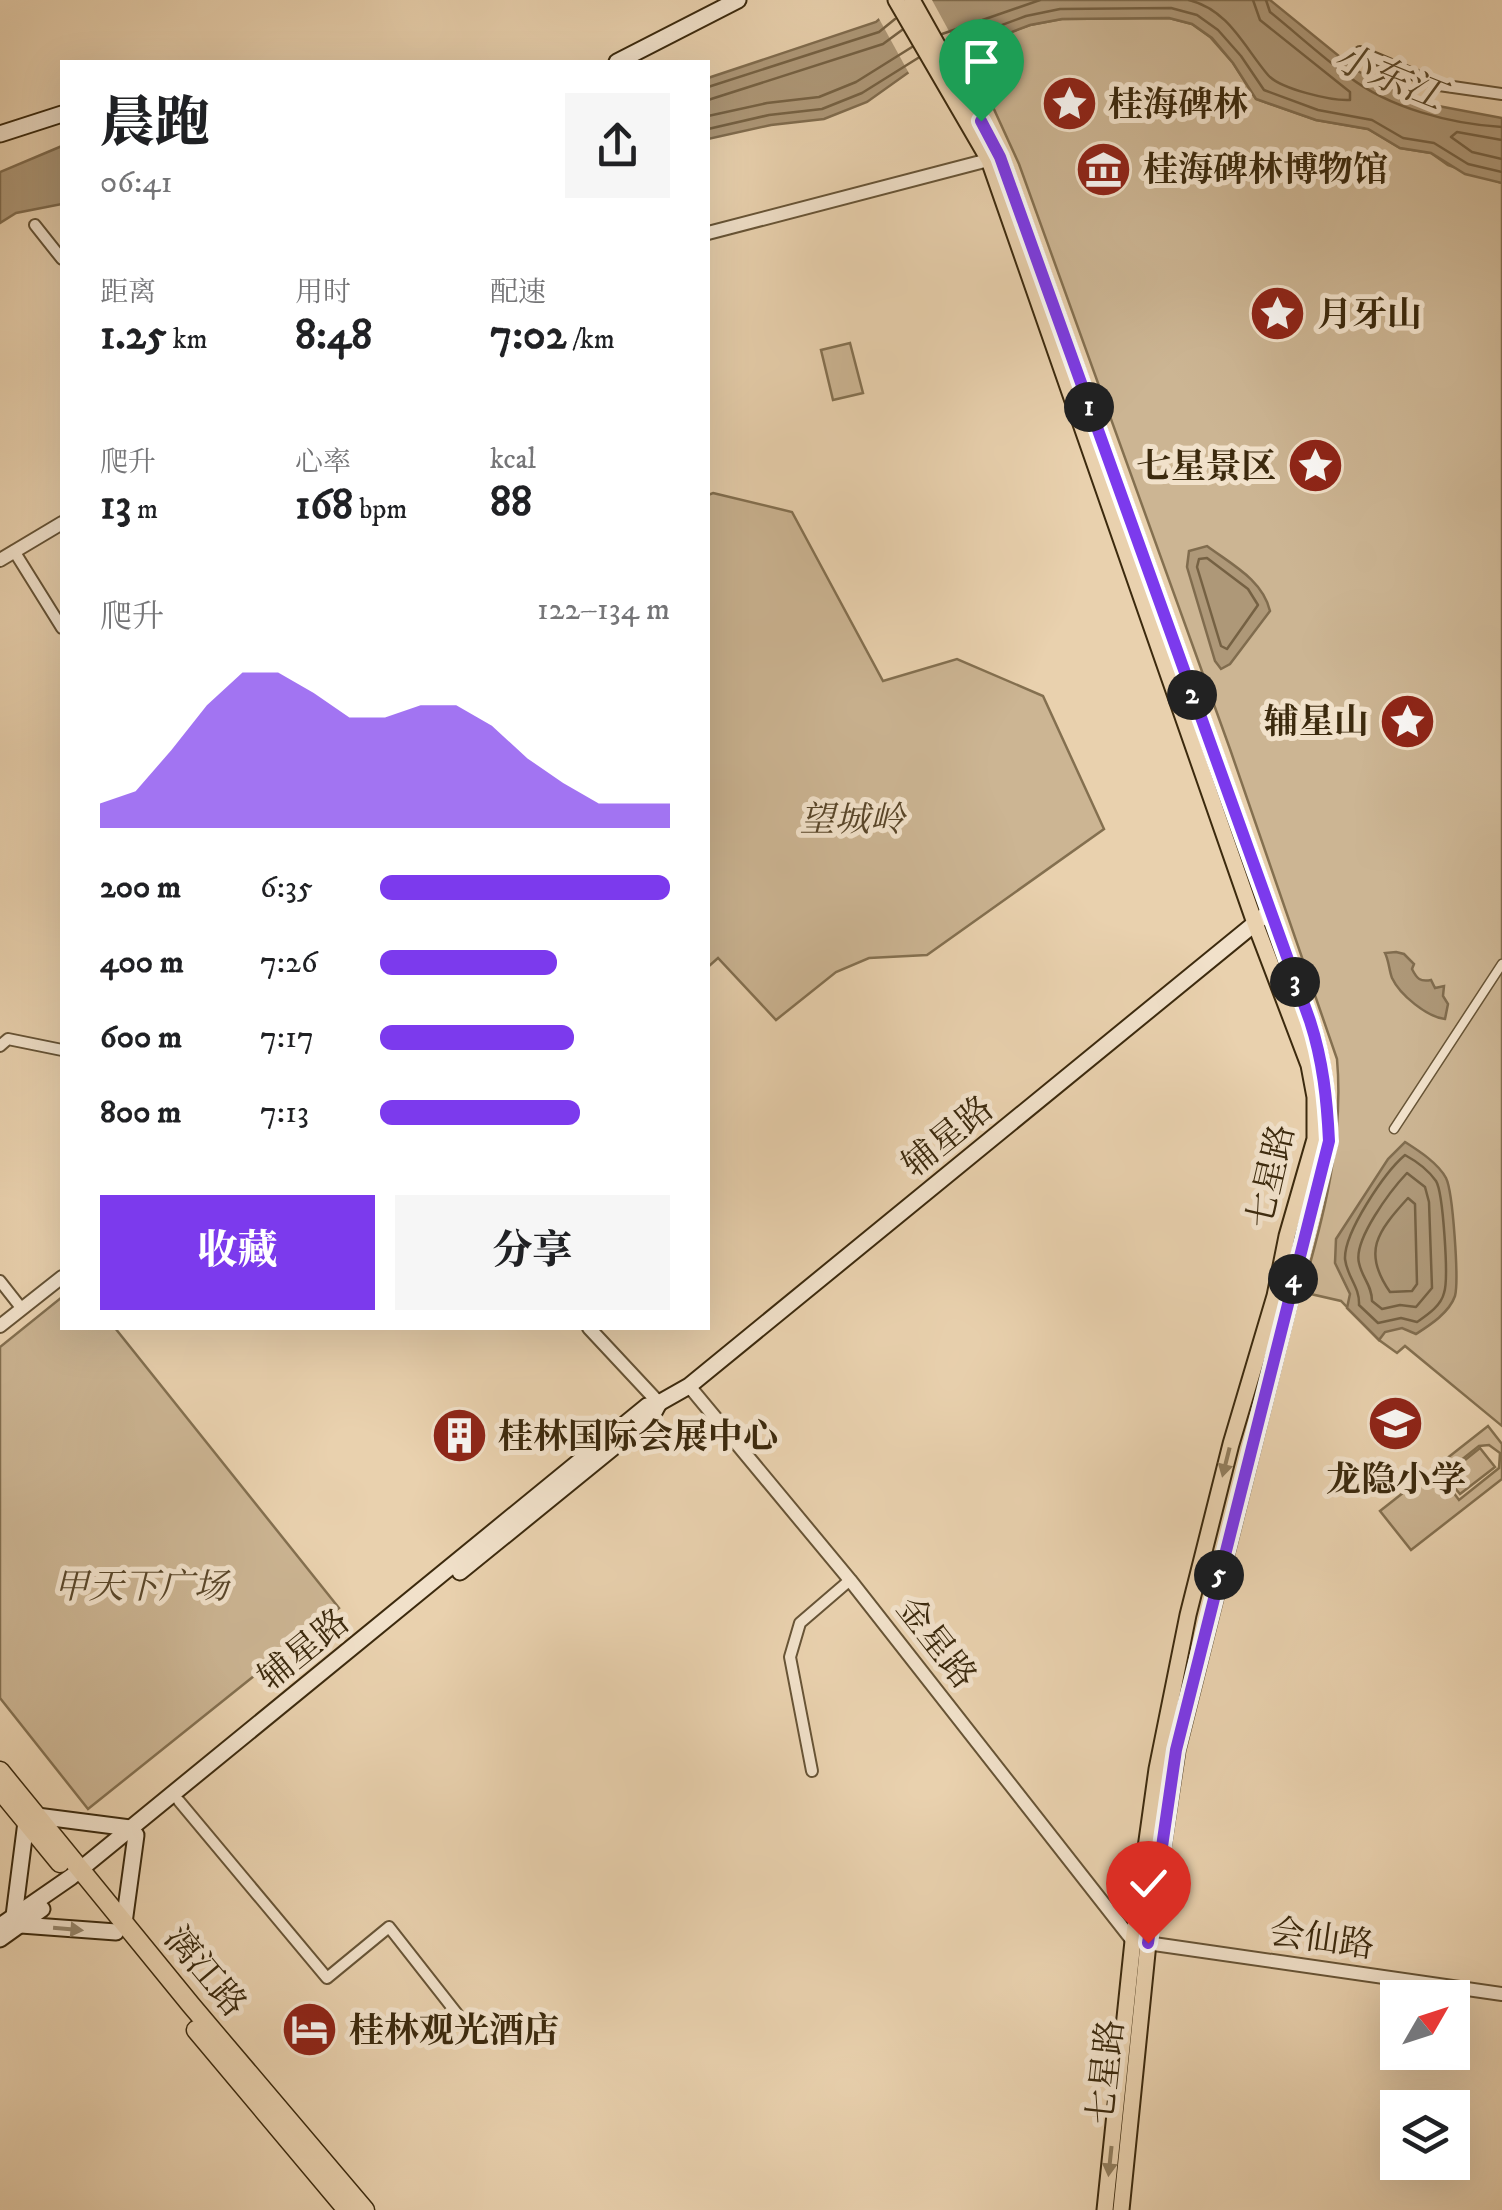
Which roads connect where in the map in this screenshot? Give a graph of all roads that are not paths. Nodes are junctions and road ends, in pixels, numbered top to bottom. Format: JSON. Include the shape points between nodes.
{"nodes":[{"id":1,"x":738,"y":0,"type":"edge"},
{"id":2,"x":896,"y":0,"type":"edge"},
{"id":3,"x":912,"y":0,"type":"edge"},
{"id":4,"x":1360,"y":52,"type":"dead end"},
{"id":5,"x":621,"y":60,"type":"edge"},
{"id":6,"x":953,"y":83,"type":"junction"},
{"id":7,"x":1502,"y":94,"type":"edge"},
{"id":8,"x":60,"y":115,"type":"edge"},
{"id":9,"x":0,"y":134,"type":"edge"},
{"id":10,"x":994,"y":158,"type":"junction"},
{"id":11,"x":35,"y":224,"type":"dead end"},
{"id":12,"x":710,"y":232,"type":"edge"},
{"id":13,"x":60,"y":256,"type":"edge"},
{"id":14,"x":60,"y":524,"type":"edge"},
{"id":15,"x":14,"y":552,"type":"junction"},
{"id":16,"x":0,"y":560,"type":"edge"},
{"id":17,"x":60,"y":625,"type":"edge"},
{"id":18,"x":1270,"y":911,"type":"junction"},
{"id":19,"x":1255,"y":923,"type":"junction"},
{"id":20,"x":1502,"y":964,"type":"edge"},
{"id":21,"x":0,"y":1046,"type":"edge"},
{"id":22,"x":60,"y":1050,"type":"edge"},
{"id":23,"x":1394,"y":1129,"type":"dead end"},
{"id":24,"x":60,"y":1279,"type":"edge"},
{"id":25,"x":0,"y":1281,"type":"edge"},
{"id":26,"x":22,"y":1309,"type":"junction"},
{"id":27,"x":0,"y":1326,"type":"edge"},
{"id":28,"x":591,"y":1330,"type":"edge"},
{"id":29,"x":689,"y":1386,"type":"junction"},
{"id":30,"x":658,"y":1404,"type":"junction"},
{"id":31,"x":850,"y":1580,"type":"junction"},
{"id":32,"x":0,"y":1771,"type":"edge"},
{"id":33,"x":812,"y":1771,"type":"dead end"},
{"id":34,"x":0,"y":1790,"type":"edge"},
{"id":35,"x":179,"y":1800,"type":"junction"},
{"id":36,"x":31,"y":1819,"type":"junction"},
{"id":37,"x":133,"y":1832,"type":"junction"},
{"id":38,"x":78,"y":1876,"type":"junction"},
{"id":39,"x":17,"y":1920,"type":"junction"},
{"id":40,"x":0,"y":1926,"type":"edge"},
{"id":41,"x":120,"y":1928,"type":"junction"},
{"id":42,"x":0,"y":1940,"type":"edge"},
{"id":43,"x":1140,"y":1942,"type":"junction"},
{"id":44,"x":1502,"y":1994,"type":"edge"},
{"id":45,"x":458,"y":2015,"type":"dead end"},
{"id":46,"x":347,"y":2210,"type":"edge"},
{"id":47,"x":364,"y":2210,"type":"edge"},
{"id":48,"x":1105,"y":2210,"type":"edge"},
{"id":49,"x":1121,"y":2210,"type":"edge"}],
"edges":[{"from":1,"to":5,"type":"main road"},
{"from":2,"to":6,"type":"main road"},
{"from":3,"to":6,"type":"main road"},
{"from":4,"to":7,"type":"street","via":[[1439,84]]},
{"from":6,"to":10,"type":"main road"},
{"from":8,"to":9,"type":"main road"},
{"from":10,"to":12,"type":"street"},
{"from":10,"to":18,"type":"main road","name":"七星路"},
{"from":10,"to":19,"type":"main road","name":"七星路"},
{"from":11,"to":13,"type":"street"},
{"from":14,"to":15,"type":"street"},
{"from":15,"to":16,"type":"street"},
{"from":15,"to":17,"type":"street"},
{"from":18,"to":19,"type":"main road","name":"辅星路"},
{"from":18,"to":43,"type":"main road","name":"七星路","via":[[1320,1051],[1329,1141],[1176,1750]]},
{"from":19,"to":29,"type":"main road","name":"辅星路"},
{"from":19,"to":43,"type":"main road","name":"七星路","one_way":true,"via":[[1298,1031],[1315,1096],[1315,1139],[1188,1616],[1157,1768]]},
{"from":20,"to":23,"type":"street"},
{"from":21,"to":22,"type":"street","via":[[8,1040]]},
{"from":24,"to":26,"type":"street"},
{"from":25,"to":26,"type":"street"},
{"from":26,"to":27,"type":"street"},
{"from":28,"to":30,"type":"street"},
{"from":29,"to":30,"type":"main road","name":"辅星路"},
{"from":29,"to":31,"type":"street","name":"金星路"},
{"from":30,"to":35,"type":"main road","name":"辅星路","via":[[652,1416]]},
{"from":30,"to":37,"type":"main road","name":"辅星路","via":[[647,1406]]},
{"from":31,"to":33,"type":"street","via":[[800,1623],[790,1657]]},
{"from":31,"to":43,"type":"street","name":"金星路"},
{"from":32,"to":36,"type":"highway","name":"漓江路"},
{"from":34,"to":36,"type":"highway","name":"漓江路"},
{"from":35,"to":37,"type":"main road","name":"辅星路"},
{"from":35,"to":45,"type":"street","via":[[328,1978],[390,1927]]},
{"from":36,"to":37,"type":"main road"},
{"from":36,"to":38,"type":"highway","name":"漓江路"},
{"from":36,"to":39,"type":"main road"},
{"from":37,"to":38,"type":"main road","name":"辅星路"},
{"from":37,"to":41,"type":"main road"},
{"from":38,"to":39,"type":"main road","name":"辅星路"},
{"from":38,"to":41,"type":"highway","name":"漓江路"},
{"from":39,"to":40,"type":"main road"},
{"from":39,"to":41,"type":"main road","one_way":true},
{"from":39,"to":42,"type":"main road"},
{"from":41,"to":46,"type":"highway","name":"漓江路"},
{"from":41,"to":47,"type":"highway","name":"漓江路"},
{"from":43,"to":44,"type":"street","name":"会仙路"},
{"from":43,"to":48,"type":"main road","name":"七星路","one_way":true},
{"from":43,"to":49,"type":"main road","name":"七星路"}]}
